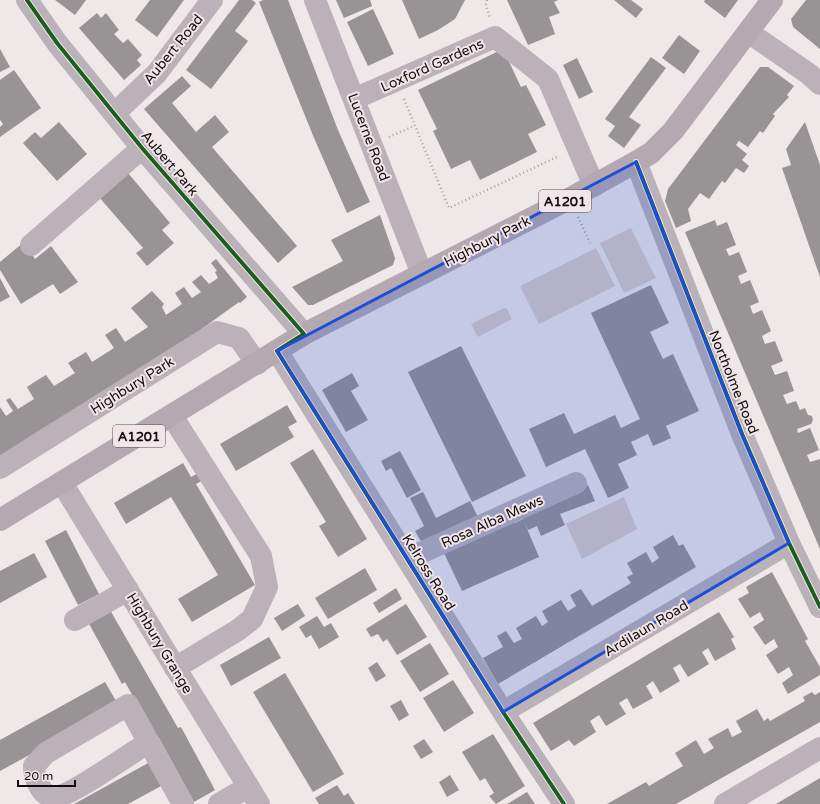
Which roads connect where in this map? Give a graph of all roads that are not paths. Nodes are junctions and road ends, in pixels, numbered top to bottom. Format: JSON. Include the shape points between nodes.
{"nodes":[{"id":1,"x":27,"y":0,"type":"edge"},
{"id":2,"x":212,"y":0,"type":"edge"},
{"id":3,"x":315,"y":0,"type":"edge"},
{"id":4,"x":772,"y":0,"type":"edge"},
{"id":5,"x":748,"y":32,"type":"junction"},
{"id":6,"x":820,"y":84,"type":"edge"},
{"id":7,"x":354,"y":99,"type":"junction"},
{"id":8,"x":115,"y":113,"type":"junction"},
{"id":9,"x":142,"y":148,"type":"junction"},
{"id":10,"x":636,"y":162,"type":"junction"},
{"id":11,"x":594,"y":186,"type":"junction"},
{"id":12,"x":31,"y":245,"type":"dead end"},
{"id":13,"x":422,"y":274,"type":"junction"},
{"id":14,"x":304,"y":334,"type":"junction"},
{"id":15,"x":277,"y":351,"type":"junction"},
{"id":16,"x":257,"y":364,"type":"junction"},
{"id":17,"x":172,"y":416,"type":"junction"},
{"id":18,"x":0,"y":468,"type":"edge"},
{"id":19,"x":62,"y":483,"type":"junction"},
{"id":20,"x":576,"y":483,"type":"dead end"},
{"id":21,"x":0,"y":520,"type":"edge"},
{"id":22,"x":789,"y":543,"type":"junction"},
{"id":23,"x":407,"y":559,"type":"junction"},
{"id":24,"x":128,"y":590,"type":"junction"},
{"id":25,"x":820,"y":607,"type":"edge"},
{"id":26,"x":75,"y":620,"type":"dead end"},
{"id":27,"x":175,"y":668,"type":"junction"},
{"id":28,"x":503,"y":712,"type":"junction"},
{"id":29,"x":149,"y":742,"type":"junction"},
{"id":30,"x":820,"y":748,"type":"edge"},
{"id":31,"x":254,"y":796,"type":"edge"},
{"id":32,"x":183,"y":804,"type":"edge"},
{"id":33,"x":219,"y":804,"type":"edge"},
{"id":34,"x":564,"y":804,"type":"edge"},
{"id":35,"x":725,"y":804,"type":"edge"}],
"edges":[{"from":1,"to":8,"type":"street","name":"Aubert Park","via":[[57,43]]},
{"from":2,"to":8,"type":"street","name":"Aubert Road","via":[[157,73]]},
{"from":3,"to":7,"type":"street","name":"Lucerne Road"},
{"from":4,"to":5,"type":"main road","name":"Highbury Park","number":"A1201"},
{"from":5,"to":6,"type":"street"},
{"from":5,"to":10,"type":"main road","name":"Highbury Park","number":"A1201","via":[[673,132],[651,153]]},
{"from":7,"to":11,"type":"street","name":"Loxford Gardens","via":[[495,37],[548,79]]},
{"from":7,"to":13,"type":"street","name":"Lucerne Road"},
{"from":8,"to":9,"type":"street","name":"Aubert Park"},
{"from":9,"to":12,"type":"street"},
{"from":9,"to":14,"type":"street","name":"Aubert Park"},
{"from":10,"to":11,"type":"main road","name":"Highbury Park","number":"A1201"},
{"from":10,"to":22,"type":"street","name":"Northolme Road","via":[[742,434]]},
{"from":11,"to":13,"type":"main road","name":"Highbury Park","number":"A1201"},
{"from":13,"to":14,"type":"main road","name":"Highbury Park","number":"A1201"},
{"from":14,"to":15,"type":"main road","name":"Highbury Park","number":"A1201"},
{"from":15,"to":16,"type":"main road","name":"Highbury Park","number":"A1201"},
{"from":15,"to":23,"type":"street","name":"Kelross Road"},
{"from":16,"to":17,"type":"main road","name":"Highbury Park","number":"A1201"},
{"from":16,"to":18,"type":"street","name":"Highbury Park","via":[[239,338],[217,332]]},
{"from":17,"to":19,"type":"main road","name":"Highbury Park","number":"A1201"},
{"from":17,"to":27,"type":"street","via":[[261,556],[267,586],[252,619]]},
{"from":19,"to":21,"type":"main road","name":"Highbury Park","number":"A1201"},
{"from":19,"to":24,"type":"street","name":"Highbury Grange"},
{"from":20,"to":23,"type":"street","name":"Rosa Alba Mews"},
{"from":22,"to":25,"type":"street","name":"Northolme Road"},
{"from":22,"to":28,"type":"street","name":"Ardilaun Road"},
{"from":23,"to":28,"type":"street","name":"Kelross Road"},
{"from":24,"to":26,"type":"street"},
{"from":24,"to":27,"type":"street","name":"Highbury Grange"},
{"from":27,"to":31,"type":"street","name":"Highbury Grange"},
{"from":28,"to":34,"type":"street","name":"Kelross Road"},
{"from":29,"to":29,"type":"street","via":[[58,797],[49,796],[40,787],[34,775],[34,766],[46,753],[128,706]]},
{"from":29,"to":32,"type":"street"},
{"from":30,"to":35,"type":"street"},
{"from":31,"to":33,"type":"street"}]}
